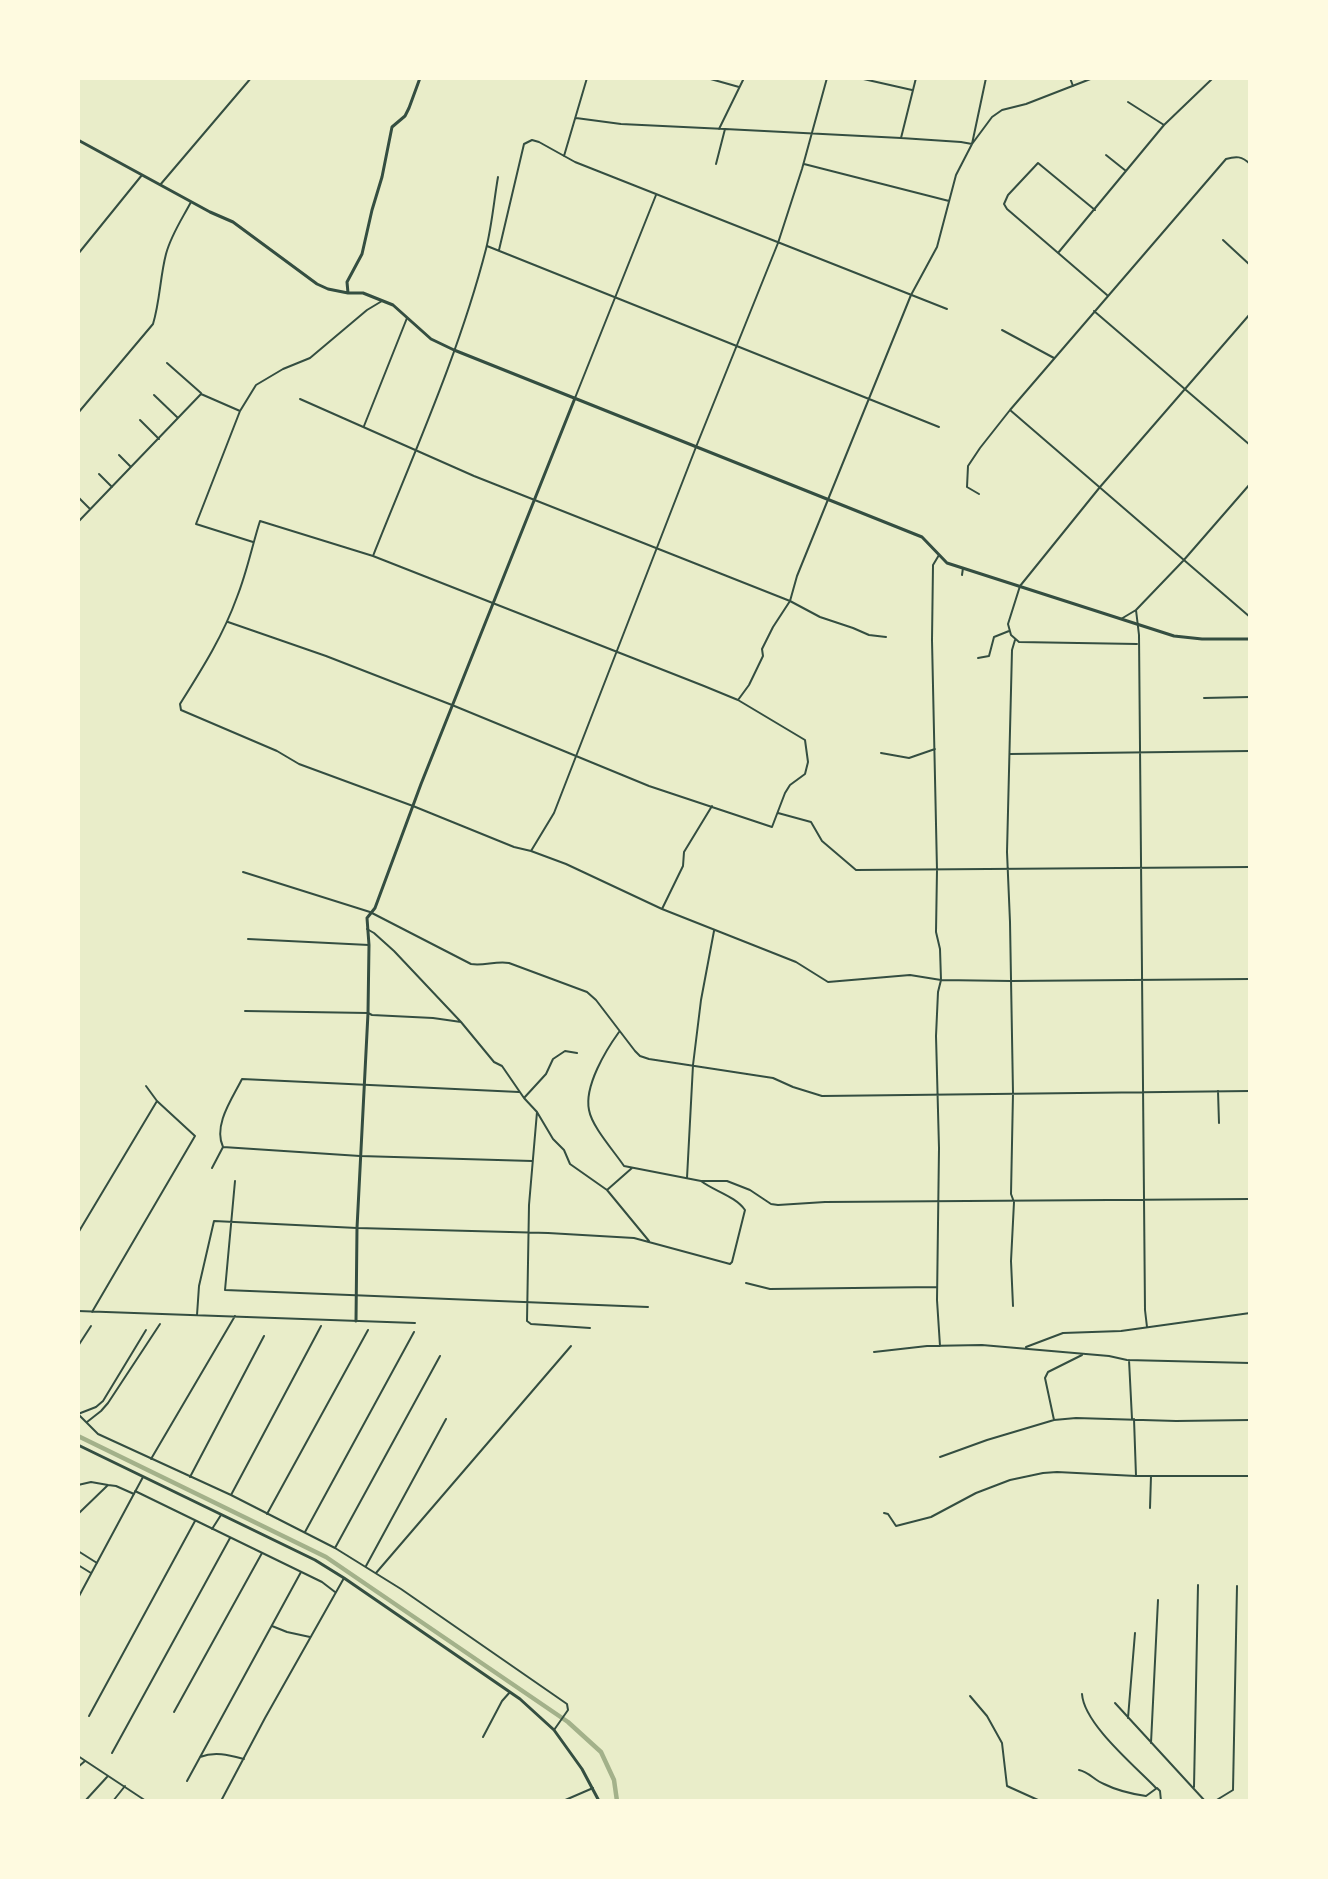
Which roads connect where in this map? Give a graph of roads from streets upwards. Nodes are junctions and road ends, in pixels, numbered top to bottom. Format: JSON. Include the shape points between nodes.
{"nodes":[{"id":1,"x":251,"y":78,"type":"edge"},
{"id":2,"x":420,"y":78,"type":"edge"},
{"id":3,"x":587,"y":78,"type":"edge"},
{"id":4,"x":707,"y":78,"type":"edge"},
{"id":5,"x":744,"y":78,"type":"edge"},
{"id":6,"x":827,"y":78,"type":"edge"},
{"id":7,"x":859,"y":78,"type":"edge"},
{"id":8,"x":916,"y":78,"type":"edge"},
{"id":9,"x":986,"y":78,"type":"edge"},
{"id":10,"x":1070,"y":78,"type":"edge"},
{"id":11,"x":1093,"y":78,"type":"edge"},
{"id":12,"x":1213,"y":78,"type":"edge"},
{"id":13,"x":1073,"y":86,"type":"junction"},
{"id":14,"x":739,"y":87,"type":"junction"},
{"id":15,"x":913,"y":90,"type":"junction"},
{"id":16,"x":1128,"y":102,"type":"dead end"},
{"id":17,"x":576,"y":118,"type":"junction"},
{"id":18,"x":1164,"y":125,"type":"junction"},
{"id":19,"x":719,"y":129,"type":"junction"},
{"id":20,"x":725,"y":129,"type":"junction"},
{"id":21,"x":812,"y":134,"type":"junction"},
{"id":22,"x":901,"y":138,"type":"junction"},
{"id":23,"x":78,"y":140,"type":"edge"},
{"id":24,"x":972,"y":144,"type":"junction"},
{"id":25,"x":564,"y":156,"type":"junction"},
{"id":26,"x":1107,"y":156,"type":"dead end"},
{"id":27,"x":716,"y":164,"type":"dead end"},
{"id":28,"x":804,"y":164,"type":"junction"},
{"id":29,"x":1250,"y":164,"type":"edge"},
{"id":30,"x":1126,"y":171,"type":"junction"},
{"id":31,"x":142,"y":176,"type":"junction"},
{"id":32,"x":498,"y":177,"type":"dead end"},
{"id":33,"x":160,"y":185,"type":"junction"},
{"id":34,"x":656,"y":194,"type":"junction"},
{"id":35,"x":949,"y":201,"type":"junction"},
{"id":36,"x":191,"y":202,"type":"junction"},
{"id":37,"x":1095,"y":210,"type":"junction"},
{"id":38,"x":1223,"y":240,"type":"dead end"},
{"id":39,"x":778,"y":243,"type":"junction"},
{"id":40,"x":487,"y":246,"type":"junction"},
{"id":41,"x":499,"y":250,"type":"junction"},
{"id":42,"x":1058,"y":253,"type":"junction"},
{"id":43,"x":78,"y":254,"type":"edge"},
{"id":44,"x":1250,"y":265,"type":"edge"},
{"id":45,"x":348,"y":293,"type":"junction"},
{"id":46,"x":911,"y":295,"type":"junction"},
{"id":47,"x":1107,"y":295,"type":"junction"},
{"id":48,"x":615,"y":296,"type":"junction"},
{"id":49,"x":382,"y":301,"type":"junction"},
{"id":50,"x":947,"y":309,"type":"dead end"},
{"id":51,"x":1094,"y":311,"type":"junction"},
{"id":52,"x":1250,"y":314,"type":"edge"},
{"id":53,"x":408,"y":318,"type":"junction"},
{"id":54,"x":1002,"y":330,"type":"dead end"},
{"id":55,"x":737,"y":345,"type":"junction"},
{"id":56,"x":454,"y":350,"type":"junction"},
{"id":57,"x":1054,"y":358,"type":"junction"},
{"id":58,"x":167,"y":363,"type":"dead end"},
{"id":59,"x":1185,"y":389,"type":"junction"},
{"id":60,"x":201,"y":394,"type":"junction"},
{"id":61,"x":154,"y":395,"type":"dead end"},
{"id":62,"x":575,"y":398,"type":"junction"},
{"id":63,"x":869,"y":398,"type":"junction"},
{"id":64,"x":300,"y":399,"type":"dead end"},
{"id":65,"x":1010,"y":410,"type":"junction"},
{"id":66,"x":240,"y":411,"type":"junction"},
{"id":67,"x":78,"y":413,"type":"edge"},
{"id":68,"x":178,"y":419,"type":"junction"},
{"id":69,"x":140,"y":420,"type":"dead end"},
{"id":70,"x":363,"y":427,"type":"junction"},
{"id":71,"x":939,"y":427,"type":"dead end"},
{"id":72,"x":159,"y":439,"type":"junction"},
{"id":73,"x":1250,"y":446,"type":"edge"},
{"id":74,"x":696,"y":447,"type":"junction"},
{"id":75,"x":414,"y":451,"type":"junction"},
{"id":76,"x":119,"y":455,"type":"dead end"},
{"id":77,"x":131,"y":467,"type":"junction"},
{"id":78,"x":99,"y":474,"type":"dead end"},
{"id":79,"x":1250,"y":484,"type":"edge"},
{"id":80,"x":112,"y":487,"type":"junction"},
{"id":81,"x":1100,"y":487,"type":"junction"},
{"id":82,"x":979,"y":495,"type":"dead end"},
{"id":83,"x":78,"y":497,"type":"edge"},
{"id":84,"x":534,"y":500,"type":"junction"},
{"id":85,"x":829,"y":500,"type":"junction"},
{"id":86,"x":90,"y":509,"type":"junction"},
{"id":87,"x":78,"y":522,"type":"edge"},
{"id":88,"x":253,"y":542,"type":"junction"},
{"id":89,"x":656,"y":549,"type":"junction"},
{"id":90,"x":939,"y":555,"type":"junction"},
{"id":91,"x":373,"y":556,"type":"junction"},
{"id":92,"x":1183,"y":561,"type":"junction"},
{"id":93,"x":963,"y":568,"type":"junction"},
{"id":94,"x":962,"y":575,"type":"dead end"},
{"id":95,"x":1020,"y":586,"type":"junction"},
{"id":96,"x":790,"y":601,"type":"junction"},
{"id":97,"x":494,"y":603,"type":"junction"},
{"id":98,"x":1136,"y":610,"type":"junction"},
{"id":99,"x":1250,"y":617,"type":"edge"},
{"id":100,"x":1121,"y":619,"type":"junction"},
{"id":101,"x":228,"y":622,"type":"junction"},
{"id":102,"x":1138,"y":624,"type":"junction"},
{"id":103,"x":1009,"y":631,"type":"junction"},
{"id":104,"x":886,"y":637,"type":"dead end"},
{"id":105,"x":1250,"y":639,"type":"edge"},
{"id":106,"x":1015,"y":640,"type":"junction"},
{"id":107,"x":1139,"y":644,"type":"junction"},
{"id":108,"x":616,"y":652,"type":"junction"},
{"id":109,"x":978,"y":658,"type":"dead end"},
{"id":110,"x":1250,"y":697,"type":"edge"},
{"id":111,"x":1204,"y":698,"type":"dead end"},
{"id":112,"x":738,"y":700,"type":"junction"},
{"id":113,"x":452,"y":705,"type":"junction"},
{"id":114,"x":935,"y":749,"type":"junction"},
{"id":115,"x":1250,"y":751,"type":"edge"},
{"id":116,"x":1140,"y":752,"type":"junction"},
{"id":117,"x":881,"y":753,"type":"dead end"},
{"id":118,"x":575,"y":754,"type":"junction"},
{"id":119,"x":1009,"y":754,"type":"junction"},
{"id":120,"x":413,"y":806,"type":"junction"},
{"id":121,"x":712,"y":806,"type":"junction"},
{"id":122,"x":777,"y":813,"type":"junction"},
{"id":123,"x":531,"y":851,"type":"junction"},
{"id":124,"x":1250,"y":867,"type":"edge"},
{"id":125,"x":1140,"y":868,"type":"junction"},
{"id":126,"x":1008,"y":869,"type":"junction"},
{"id":127,"x":937,"y":870,"type":"junction"},
{"id":128,"x":243,"y":872,"type":"dead end"},
{"id":129,"x":662,"y":909,"type":"junction"},
{"id":130,"x":370,"y":912,"type":"junction"},
{"id":131,"x":367,"y":929,"type":"junction"},
{"id":132,"x":714,"y":931,"type":"junction"},
{"id":133,"x":248,"y":939,"type":"dead end"},
{"id":134,"x":369,"y":945,"type":"junction"},
{"id":135,"x":1250,"y":979,"type":"edge"},
{"id":136,"x":941,"y":980,"type":"junction"},
{"id":137,"x":1011,"y":981,"type":"junction"},
{"id":138,"x":1141,"y":981,"type":"junction"},
{"id":139,"x":246,"y":1011,"type":"dead end"},
{"id":140,"x":368,"y":1013,"type":"junction"},
{"id":141,"x":461,"y":1022,"type":"junction"},
{"id":142,"x":620,"y":1031,"type":"junction"},
{"id":143,"x":577,"y":1053,"type":"dead end"},
{"id":144,"x":693,"y":1065,"type":"junction"},
{"id":145,"x":363,"y":1084,"type":"junction"},
{"id":146,"x":146,"y":1086,"type":"dead end"},
{"id":147,"x":1218,"y":1091,"type":"junction"},
{"id":148,"x":1250,"y":1091,"type":"edge"},
{"id":149,"x":519,"y":1092,"type":"junction"},
{"id":150,"x":1142,"y":1092,"type":"junction"},
{"id":151,"x":936,"y":1094,"type":"junction"},
{"id":152,"x":1013,"y":1094,"type":"junction"},
{"id":153,"x":524,"y":1098,"type":"junction"},
{"id":154,"x":157,"y":1101,"type":"junction"},
{"id":155,"x":537,"y":1112,"type":"junction"},
{"id":156,"x":1219,"y":1123,"type":"dead end"},
{"id":157,"x":224,"y":1147,"type":"junction"},
{"id":158,"x":360,"y":1156,"type":"junction"},
{"id":159,"x":532,"y":1161,"type":"junction"},
{"id":160,"x":212,"y":1168,"type":"dead end"},
{"id":161,"x":632,"y":1168,"type":"junction"},
{"id":162,"x":686,"y":1179,"type":"junction"},
{"id":163,"x":235,"y":1181,"type":"dead end"},
{"id":164,"x":701,"y":1181,"type":"junction"},
{"id":165,"x":607,"y":1190,"type":"junction"},
{"id":166,"x":1250,"y":1199,"type":"edge"},
{"id":167,"x":1144,"y":1200,"type":"junction"},
{"id":168,"x":938,"y":1202,"type":"junction"},
{"id":169,"x":1014,"y":1202,"type":"junction"},
{"id":170,"x":230,"y":1223,"type":"junction"},
{"id":171,"x":357,"y":1228,"type":"junction"},
{"id":172,"x":530,"y":1232,"type":"junction"},
{"id":173,"x":78,"y":1233,"type":"edge"},
{"id":174,"x":649,"y":1242,"type":"junction"},
{"id":175,"x":746,"y":1283,"type":"dead end"},
{"id":176,"x":937,"y":1287,"type":"junction"},
{"id":177,"x":356,"y":1295,"type":"junction"},
{"id":178,"x":529,"y":1303,"type":"junction"},
{"id":179,"x":648,"y":1306,"type":"dead end"},
{"id":180,"x":1013,"y":1306,"type":"dead end"},
{"id":181,"x":78,"y":1311,"type":"edge"},
{"id":182,"x":92,"y":1312,"type":"junction"},
{"id":183,"x":1250,"y":1313,"type":"edge"},
{"id":184,"x":197,"y":1315,"type":"junction"},
{"id":185,"x":234,"y":1316,"type":"junction"},
{"id":186,"x":356,"y":1321,"type":"junction"},
{"id":187,"x":415,"y":1323,"type":"dead end"},
{"id":188,"x":160,"y":1324,"type":"dead end"},
{"id":189,"x":91,"y":1326,"type":"dead end"},
{"id":190,"x":321,"y":1326,"type":"dead end"},
{"id":191,"x":1147,"y":1327,"type":"junction"},
{"id":192,"x":590,"y":1328,"type":"dead end"},
{"id":193,"x":146,"y":1330,"type":"dead end"},
{"id":194,"x":368,"y":1330,"type":"dead end"},
{"id":195,"x":414,"y":1332,"type":"dead end"},
{"id":196,"x":264,"y":1336,"type":"dead end"},
{"id":197,"x":78,"y":1346,"type":"edge"},
{"id":198,"x":571,"y":1346,"type":"dead end"},
{"id":199,"x":940,"y":1346,"type":"junction"},
{"id":200,"x":1023,"y":1348,"type":"junction"},
{"id":201,"x":874,"y":1352,"type":"dead end"},
{"id":202,"x":1082,"y":1354,"type":"junction"},
{"id":203,"x":440,"y":1356,"type":"dead end"},
{"id":204,"x":1129,"y":1360,"type":"junction"},
{"id":205,"x":1250,"y":1363,"type":"edge"},
{"id":206,"x":78,"y":1414,"type":"edge"},
{"id":207,"x":446,"y":1419,"type":"dead end"},
{"id":208,"x":1133,"y":1419,"type":"junction"},
{"id":209,"x":1054,"y":1420,"type":"junction"},
{"id":210,"x":1250,"y":1420,"type":"edge"},
{"id":211,"x":87,"y":1422,"type":"junction"},
{"id":212,"x":78,"y":1445,"type":"edge"},
{"id":213,"x":940,"y":1457,"type":"dead end"},
{"id":214,"x":152,"y":1459,"type":"junction"},
{"id":215,"x":1136,"y":1476,"type":"junction"},
{"id":216,"x":1151,"y":1476,"type":"junction"},
{"id":217,"x":1250,"y":1476,"type":"edge"},
{"id":218,"x":143,"y":1477,"type":"junction"},
{"id":219,"x":190,"y":1477,"type":"junction"},
{"id":220,"x":78,"y":1485,"type":"edge"},
{"id":221,"x":108,"y":1485,"type":"junction"},
{"id":222,"x":134,"y":1492,"type":"junction"},
{"id":223,"x":231,"y":1496,"type":"junction"},
{"id":224,"x":1150,"y":1508,"type":"dead end"},
{"id":225,"x":884,"y":1513,"type":"dead end"},
{"id":226,"x":78,"y":1514,"type":"edge"},
{"id":227,"x":267,"y":1514,"type":"junction"},
{"id":228,"x":221,"y":1515,"type":"junction"},
{"id":229,"x":195,"y":1521,"type":"junction"},
{"id":230,"x":212,"y":1529,"type":"junction"},
{"id":231,"x":305,"y":1532,"type":"junction"},
{"id":232,"x":230,"y":1538,"type":"junction"},
{"id":233,"x":335,"y":1548,"type":"junction"},
{"id":234,"x":78,"y":1551,"type":"edge"},
{"id":235,"x":262,"y":1553,"type":"junction"},
{"id":236,"x":97,"y":1563,"type":"junction"},
{"id":237,"x":78,"y":1565,"type":"edge"},
{"id":238,"x":366,"y":1566,"type":"junction"},
{"id":239,"x":301,"y":1572,"type":"junction"},
{"id":240,"x":376,"y":1573,"type":"junction"},
{"id":241,"x":91,"y":1574,"type":"junction"},
{"id":242,"x":344,"y":1578,"type":"junction"},
{"id":243,"x":1198,"y":1585,"type":"dead end"},
{"id":244,"x":1237,"y":1586,"type":"dead end"},
{"id":245,"x":335,"y":1592,"type":"junction"},
{"id":246,"x":78,"y":1598,"type":"edge"},
{"id":247,"x":1158,"y":1600,"type":"dead end"},
{"id":248,"x":272,"y":1626,"type":"junction"},
{"id":249,"x":1135,"y":1633,"type":"dead end"},
{"id":250,"x":310,"y":1637,"type":"junction"},
{"id":251,"x":510,"y":1692,"type":"junction"},
{"id":252,"x":1082,"y":1694,"type":"dead end"},
{"id":253,"x":970,"y":1695,"type":"dead end"},
{"id":254,"x":1115,"y":1703,"type":"dead end"},
{"id":255,"x":174,"y":1712,"type":"dead end"},
{"id":256,"x":89,"y":1716,"type":"dead end"},
{"id":257,"x":1128,"y":1718,"type":"junction"},
{"id":258,"x":554,"y":1730,"type":"junction"},
{"id":259,"x":483,"y":1737,"type":"dead end"},
{"id":260,"x":1151,"y":1743,"type":"junction"},
{"id":261,"x":112,"y":1753,"type":"dead end"},
{"id":262,"x":78,"y":1756,"type":"edge"},
{"id":263,"x":200,"y":1758,"type":"junction"},
{"id":264,"x":244,"y":1759,"type":"junction"},
{"id":265,"x":85,"y":1761,"type":"junction"},
{"id":266,"x":78,"y":1767,"type":"edge"},
{"id":267,"x":1079,"y":1770,"type":"dead end"},
{"id":268,"x":108,"y":1776,"type":"junction"},
{"id":269,"x":187,"y":1781,"type":"dead end"},
{"id":270,"x":125,"y":1786,"type":"junction"},
{"id":271,"x":1194,"y":1787,"type":"junction"},
{"id":272,"x":593,"y":1788,"type":"junction"},
{"id":273,"x":1156,"y":1788,"type":"junction"},
{"id":274,"x":85,"y":1801,"type":"edge"},
{"id":275,"x":113,"y":1801,"type":"edge"},
{"id":276,"x":146,"y":1801,"type":"edge"},
{"id":277,"x":221,"y":1801,"type":"edge"},
{"id":278,"x":563,"y":1801,"type":"edge"},
{"id":279,"x":599,"y":1801,"type":"edge"},
{"id":280,"x":1048,"y":1801,"type":"edge"},
{"id":281,"x":1161,"y":1801,"type":"edge"},
{"id":282,"x":1205,"y":1801,"type":"edge"},
{"id":283,"x":1215,"y":1801,"type":"edge"}],
"edges":[{"from":1,"to":33,"type":"street"},
{"from":2,"to":45,"type":"street","via":[[410,108],[392,127],[362,254],[347,282]]},
{"from":3,"to":17,"type":"street"},
{"from":4,"to":14,"type":"street"},
{"from":5,"to":14,"type":"street"},
{"from":6,"to":21,"type":"street"},
{"from":7,"to":15,"type":"street"},
{"from":8,"to":15,"type":"street"},
{"from":9,"to":24,"type":"street"},
{"from":10,"to":13,"type":"street"},
{"from":11,"to":13,"type":"street"},
{"from":12,"to":18,"type":"street"},
{"from":13,"to":24,"type":"street","via":[[1002,110]]},
{"from":14,"to":19,"type":"street"},
{"from":15,"to":22,"type":"street"},
{"from":16,"to":18,"type":"street"},
{"from":17,"to":19,"type":"street"},
{"from":17,"to":25,"type":"street"},
{"from":18,"to":30,"type":"street"},
{"from":19,"to":20,"type":"street"},
{"from":20,"to":21,"type":"street"},
{"from":20,"to":27,"type":"street"},
{"from":21,"to":22,"type":"street"},
{"from":21,"to":28,"type":"street"},
{"from":22,"to":24,"type":"street"},
{"from":23,"to":31,"type":"street"},
{"from":24,"to":35,"type":"street","via":[[956,175]]},
{"from":25,"to":34,"type":"street"},
{"from":25,"to":41,"type":"street","via":[[539,141],[524,144]]},
{"from":26,"to":30,"type":"street"},
{"from":28,"to":35,"type":"street"},
{"from":28,"to":39,"type":"street"},
{"from":29,"to":47,"type":"street","via":[[1234,156],[1226,159]]},
{"from":30,"to":37,"type":"street"},
{"from":31,"to":33,"type":"street"},
{"from":31,"to":43,"type":"street"},
{"from":32,"to":40,"type":"street"},
{"from":33,"to":36,"type":"street"},
{"from":34,"to":39,"type":"street"},
{"from":34,"to":48,"type":"street"},
{"from":35,"to":46,"type":"street","via":[[941,237]]},
{"from":36,"to":45,"type":"street","via":[[233,222],[317,284]]},
{"from":36,"to":67,"type":"street","via":[[165,256],[153,324]]},
{"from":37,"to":42,"type":"street"},
{"from":37,"to":42,"type":"street","via":[[1038,162],[1008,195],[1004,204],[1007,209]]},
{"from":38,"to":44,"type":"street"},
{"from":39,"to":46,"type":"street"},
{"from":39,"to":55,"type":"street"},
{"from":40,"to":41,"type":"street"},
{"from":40,"to":56,"type":"street"},
{"from":41,"to":48,"type":"street"},
{"from":42,"to":47,"type":"street"},
{"from":45,"to":49,"type":"street","via":[[363,293]]},
{"from":46,"to":50,"type":"street"},
{"from":46,"to":63,"type":"street"},
{"from":47,"to":51,"type":"street"},
{"from":48,"to":55,"type":"street"},
{"from":48,"to":62,"type":"street"},
{"from":49,"to":53,"type":"street"},
{"from":49,"to":66,"type":"street","via":[[310,358],[256,385]]},
{"from":51,"to":57,"type":"street"},
{"from":51,"to":59,"type":"street"},
{"from":52,"to":59,"type":"street"},
{"from":53,"to":56,"type":"street","via":[[431,339]]},
{"from":53,"to":70,"type":"street"},
{"from":54,"to":57,"type":"street"},
{"from":55,"to":63,"type":"street"},
{"from":55,"to":74,"type":"street"},
{"from":56,"to":62,"type":"street"},
{"from":56,"to":75,"type":"street"},
{"from":57,"to":65,"type":"street"},
{"from":58,"to":60,"type":"street"},
{"from":59,"to":73,"type":"street"},
{"from":59,"to":81,"type":"street"},
{"from":60,"to":66,"type":"street"},
{"from":60,"to":68,"type":"street"},
{"from":61,"to":68,"type":"street"},
{"from":62,"to":74,"type":"street"},
{"from":62,"to":84,"type":"street"},
{"from":63,"to":71,"type":"street"},
{"from":63,"to":85,"type":"street"},
{"from":64,"to":70,"type":"street"},
{"from":65,"to":81,"type":"street"},
{"from":65,"to":82,"type":"street","via":[[968,466],[967,487]]},
{"from":66,"to":88,"type":"street","via":[[196,524]]},
{"from":68,"to":72,"type":"street"},
{"from":69,"to":72,"type":"street"},
{"from":70,"to":75,"type":"street"},
{"from":72,"to":77,"type":"street"},
{"from":74,"to":85,"type":"street"},
{"from":74,"to":89,"type":"street"},
{"from":75,"to":84,"type":"street"},
{"from":75,"to":91,"type":"street"},
{"from":76,"to":77,"type":"street"},
{"from":77,"to":80,"type":"street"},
{"from":78,"to":80,"type":"street"},
{"from":79,"to":92,"type":"street"},
{"from":80,"to":86,"type":"street"},
{"from":81,"to":92,"type":"street"},
{"from":81,"to":95,"type":"street"},
{"from":83,"to":86,"type":"street"},
{"from":84,"to":89,"type":"street"},
{"from":84,"to":97,"type":"street"},
{"from":85,"to":90,"type":"street","via":[[922,537]]},
{"from":85,"to":96,"type":"street"},
{"from":86,"to":87,"type":"street"},
{"from":88,"to":91,"type":"street","via":[[260,522]]},
{"from":88,"to":101,"type":"street"},
{"from":89,"to":96,"type":"street"},
{"from":89,"to":108,"type":"street"},
{"from":90,"to":93,"type":"street","via":[[947,563]]},
{"from":90,"to":114,"type":"street","via":[[933,565],[932,604]]},
{"from":91,"to":97,"type":"street"},
{"from":92,"to":98,"type":"street"},
{"from":92,"to":99,"type":"street"},
{"from":93,"to":94,"type":"street"},
{"from":93,"to":95,"type":"street"},
{"from":95,"to":100,"type":"street"},
{"from":95,"to":103,"type":"street"},
{"from":96,"to":104,"type":"street","via":[[820,617],[869,635]]},
{"from":96,"to":112,"type":"street"},
{"from":97,"to":108,"type":"street"},
{"from":97,"to":113,"type":"street"},
{"from":98,"to":100,"type":"street"},
{"from":98,"to":102,"type":"street"},
{"from":100,"to":102,"type":"street"},
{"from":101,"to":113,"type":"street"},
{"from":101,"to":120,"type":"street","via":[[180,704],[181,710],[299,764]]},
{"from":102,"to":105,"type":"street","via":[[1174,636]]},
{"from":102,"to":107,"type":"street"},
{"from":103,"to":106,"type":"street"},
{"from":103,"to":109,"type":"street","via":[[994,637],[989,656]]},
{"from":106,"to":107,"type":"street"},
{"from":106,"to":119,"type":"street"},
{"from":107,"to":116,"type":"street"},
{"from":108,"to":112,"type":"street"},
{"from":108,"to":118,"type":"street"},
{"from":110,"to":111,"type":"street"},
{"from":112,"to":122,"type":"street","via":[[805,740],[806,774],[790,785]]},
{"from":113,"to":118,"type":"street"},
{"from":113,"to":120,"type":"street"},
{"from":114,"to":117,"type":"street","via":[[909,758]]},
{"from":114,"to":127,"type":"street"},
{"from":115,"to":116,"type":"street"},
{"from":116,"to":119,"type":"street"},
{"from":116,"to":125,"type":"street"},
{"from":118,"to":121,"type":"street","via":[[648,786]]},
{"from":118,"to":123,"type":"street","via":[[554,813]]},
{"from":119,"to":126,"type":"street"},
{"from":120,"to":123,"type":"street"},
{"from":120,"to":130,"type":"street","via":[[375,908]]},
{"from":121,"to":122,"type":"street","via":[[772,827]]},
{"from":121,"to":129,"type":"street","via":[[684,852],[683,866]]},
{"from":122,"to":127,"type":"street","via":[[811,822],[822,841],[856,870]]},
{"from":123,"to":129,"type":"street"},
{"from":124,"to":125,"type":"street"},
{"from":125,"to":126,"type":"street"},
{"from":125,"to":138,"type":"street"},
{"from":126,"to":127,"type":"street"},
{"from":126,"to":137,"type":"street"},
{"from":127,"to":136,"type":"street","via":[[936,932]]},
{"from":128,"to":130,"type":"street"},
{"from":129,"to":132,"type":"street"},
{"from":130,"to":131,"type":"street"},
{"from":130,"to":142,"type":"street","via":[[471,964],[509,963],[587,992]]},
{"from":131,"to":134,"type":"street"},
{"from":131,"to":141,"type":"street","via":[[394,951]]},
{"from":132,"to":136,"type":"street","via":[[796,962],[828,982],[910,975]]},
{"from":132,"to":144,"type":"street"},
{"from":133,"to":134,"type":"street"},
{"from":134,"to":140,"type":"street"},
{"from":135,"to":138,"type":"street"},
{"from":136,"to":137,"type":"street"},
{"from":136,"to":151,"type":"street"},
{"from":137,"to":138,"type":"street"},
{"from":137,"to":152,"type":"street"},
{"from":138,"to":150,"type":"street"},
{"from":139,"to":140,"type":"street"},
{"from":140,"to":141,"type":"street"},
{"from":140,"to":145,"type":"street"},
{"from":141,"to":149,"type":"street","via":[[494,1062],[502,1066]]},
{"from":142,"to":144,"type":"street","via":[[640,1056]]},
{"from":142,"to":161,"type":"street","via":[[596,1071],[589,1110],[624,1166]]},
{"from":143,"to":153,"type":"street","via":[[565,1051],[553,1059],[546,1074]]},
{"from":144,"to":151,"type":"street","via":[[773,1078],[822,1096]]},
{"from":144,"to":162,"type":"street"},
{"from":145,"to":149,"type":"street"},
{"from":145,"to":157,"type":"street","via":[[242,1079],[221,1123],[220,1140]]},
{"from":145,"to":158,"type":"street"},
{"from":146,"to":154,"type":"street"},
{"from":147,"to":148,"type":"street"},
{"from":147,"to":150,"type":"street"},
{"from":147,"to":156,"type":"street"},
{"from":149,"to":153,"type":"street"},
{"from":150,"to":152,"type":"street"},
{"from":150,"to":167,"type":"street"},
{"from":151,"to":152,"type":"street"},
{"from":151,"to":168,"type":"street"},
{"from":152,"to":169,"type":"street"},
{"from":153,"to":155,"type":"street"},
{"from":154,"to":173,"type":"street"},
{"from":154,"to":182,"type":"street","via":[[195,1136]]},
{"from":155,"to":159,"type":"street"},
{"from":155,"to":165,"type":"street","via":[[570,1164]]},
{"from":157,"to":158,"type":"street"},
{"from":157,"to":160,"type":"street"},
{"from":158,"to":159,"type":"street"},
{"from":158,"to":171,"type":"street"},
{"from":159,"to":172,"type":"street"},
{"from":161,"to":162,"type":"street"},
{"from":161,"to":165,"type":"street"},
{"from":162,"to":164,"type":"street"},
{"from":163,"to":170,"type":"street"},
{"from":164,"to":168,"type":"street","via":[[738,1184],[778,1205]]},
{"from":164,"to":174,"type":"street","via":[[745,1209],[732,1262]]},
{"from":165,"to":174,"type":"street"},
{"from":166,"to":167,"type":"street"},
{"from":167,"to":169,"type":"street"},
{"from":167,"to":191,"type":"street"},
{"from":168,"to":169,"type":"street"},
{"from":168,"to":176,"type":"street"},
{"from":169,"to":180,"type":"street"},
{"from":170,"to":171,"type":"street"},
{"from":170,"to":177,"type":"street","via":[[225,1290]]},
{"from":170,"to":184,"type":"street","via":[[214,1221],[199,1286]]},
{"from":171,"to":172,"type":"street"},
{"from":171,"to":177,"type":"street"},
{"from":172,"to":174,"type":"street"},
{"from":172,"to":178,"type":"street"},
{"from":175,"to":176,"type":"street","via":[[770,1288]]},
{"from":176,"to":199,"type":"street"},
{"from":177,"to":178,"type":"street"},
{"from":177,"to":186,"type":"street"},
{"from":178,"to":179,"type":"street"},
{"from":178,"to":192,"type":"street","via":[[527,1321],[531,1324]]},
{"from":181,"to":182,"type":"street"},
{"from":182,"to":184,"type":"street"},
{"from":183,"to":191,"type":"street"},
{"from":184,"to":185,"type":"street"},
{"from":185,"to":186,"type":"street"},
{"from":185,"to":214,"type":"street"},
{"from":186,"to":187,"type":"street"},
{"from":188,"to":211,"type":"street","via":[[108,1403]]},
{"from":189,"to":197,"type":"street"},
{"from":190,"to":223,"type":"street"},
{"from":191,"to":200,"type":"street","via":[[1063,1333]]},
{"from":193,"to":206,"type":"street","via":[[103,1401]]},
{"from":194,"to":227,"type":"street"},
{"from":195,"to":231,"type":"street"},
{"from":196,"to":219,"type":"street"},
{"from":198,"to":240,"type":"street"},
{"from":199,"to":200,"type":"street"},
{"from":199,"to":201,"type":"street"},
{"from":200,"to":202,"type":"street"},
{"from":202,"to":204,"type":"street"},
{"from":202,"to":209,"type":"street","via":[[1048,1372],[1045,1378]]},
{"from":203,"to":233,"type":"street"},
{"from":204,"to":205,"type":"street"},
{"from":204,"to":208,"type":"street"},
{"from":206,"to":211,"type":"street"},
{"from":207,"to":238,"type":"street"},
{"from":208,"to":209,"type":"street"},
{"from":208,"to":210,"type":"street"},
{"from":208,"to":215,"type":"street"},
{"from":209,"to":213,"type":"street"},
{"from":211,"to":214,"type":"street","via":[[99,1434]]},
{"from":212,"to":218,"type":"street"},
{"from":214,"to":219,"type":"street"},
{"from":215,"to":216,"type":"street"},
{"from":215,"to":225,"type":"street","via":[[1043,1473],[976,1492],[932,1517],[914,1522],[896,1526]]},
{"from":216,"to":217,"type":"street"},
{"from":216,"to":224,"type":"street"},
{"from":218,"to":222,"type":"street"},
{"from":218,"to":228,"type":"street"},
{"from":219,"to":223,"type":"street"},
{"from":220,"to":221,"type":"street"},
{"from":221,"to":222,"type":"street"},
{"from":221,"to":226,"type":"street"},
{"from":222,"to":229,"type":"street"},
{"from":222,"to":236,"type":"street"},
{"from":223,"to":227,"type":"street"},
{"from":227,"to":231,"type":"street"},
{"from":228,"to":230,"type":"street"},
{"from":228,"to":242,"type":"street"},
{"from":229,"to":230,"type":"street"},
{"from":229,"to":256,"type":"street"},
{"from":230,"to":232,"type":"street"},
{"from":231,"to":233,"type":"street"},
{"from":232,"to":235,"type":"street"},
{"from":232,"to":261,"type":"street"},
{"from":233,"to":238,"type":"street"},
{"from":234,"to":236,"type":"street"},
{"from":235,"to":239,"type":"street"},
{"from":235,"to":255,"type":"street"},
{"from":236,"to":241,"type":"street"},
{"from":237,"to":241,"type":"street"},
{"from":238,"to":240,"type":"street"},
{"from":239,"to":245,"type":"street"},
{"from":239,"to":248,"type":"street"},
{"from":240,"to":258,"type":"street","via":[[567,1704],[568,1710]]},
{"from":241,"to":246,"type":"street"},
{"from":242,"to":245,"type":"street"},
{"from":242,"to":251,"type":"street"},
{"from":243,"to":271,"type":"street"},
{"from":244,"to":283,"type":"street","via":[[1233,1790]]},
{"from":245,"to":250,"type":"street"},
{"from":247,"to":260,"type":"street"},
{"from":248,"to":250,"type":"street"},
{"from":248,"to":263,"type":"street"},
{"from":249,"to":257,"type":"street"},
{"from":250,"to":264,"type":"street"},
{"from":251,"to":258,"type":"street"},
{"from":251,"to":259,"type":"street"},
{"from":252,"to":273,"type":"street","via":[[1090,1717]]},
{"from":253,"to":280,"type":"street","via":[[1002,1743],[1007,1786]]},
{"from":254,"to":257,"type":"street"},
{"from":257,"to":260,"type":"street"},
{"from":258,"to":272,"type":"street"},
{"from":260,"to":271,"type":"street"},
{"from":262,"to":265,"type":"street"},
{"from":263,"to":264,"type":"street","via":[[213,1754]]},
{"from":263,"to":269,"type":"street"},
{"from":264,"to":277,"type":"street"},
{"from":265,"to":266,"type":"street"},
{"from":265,"to":268,"type":"street"},
{"from":267,"to":273,"type":"street","via":[[1104,1784],[1136,1794],[1146,1796]]},
{"from":268,"to":270,"type":"street"},
{"from":268,"to":274,"type":"street"},
{"from":270,"to":275,"type":"street"},
{"from":270,"to":276,"type":"street"},
{"from":271,"to":282,"type":"street"},
{"from":272,"to":278,"type":"street"},
{"from":272,"to":279,"type":"street"},
{"from":273,"to":281,"type":"street"}]}
